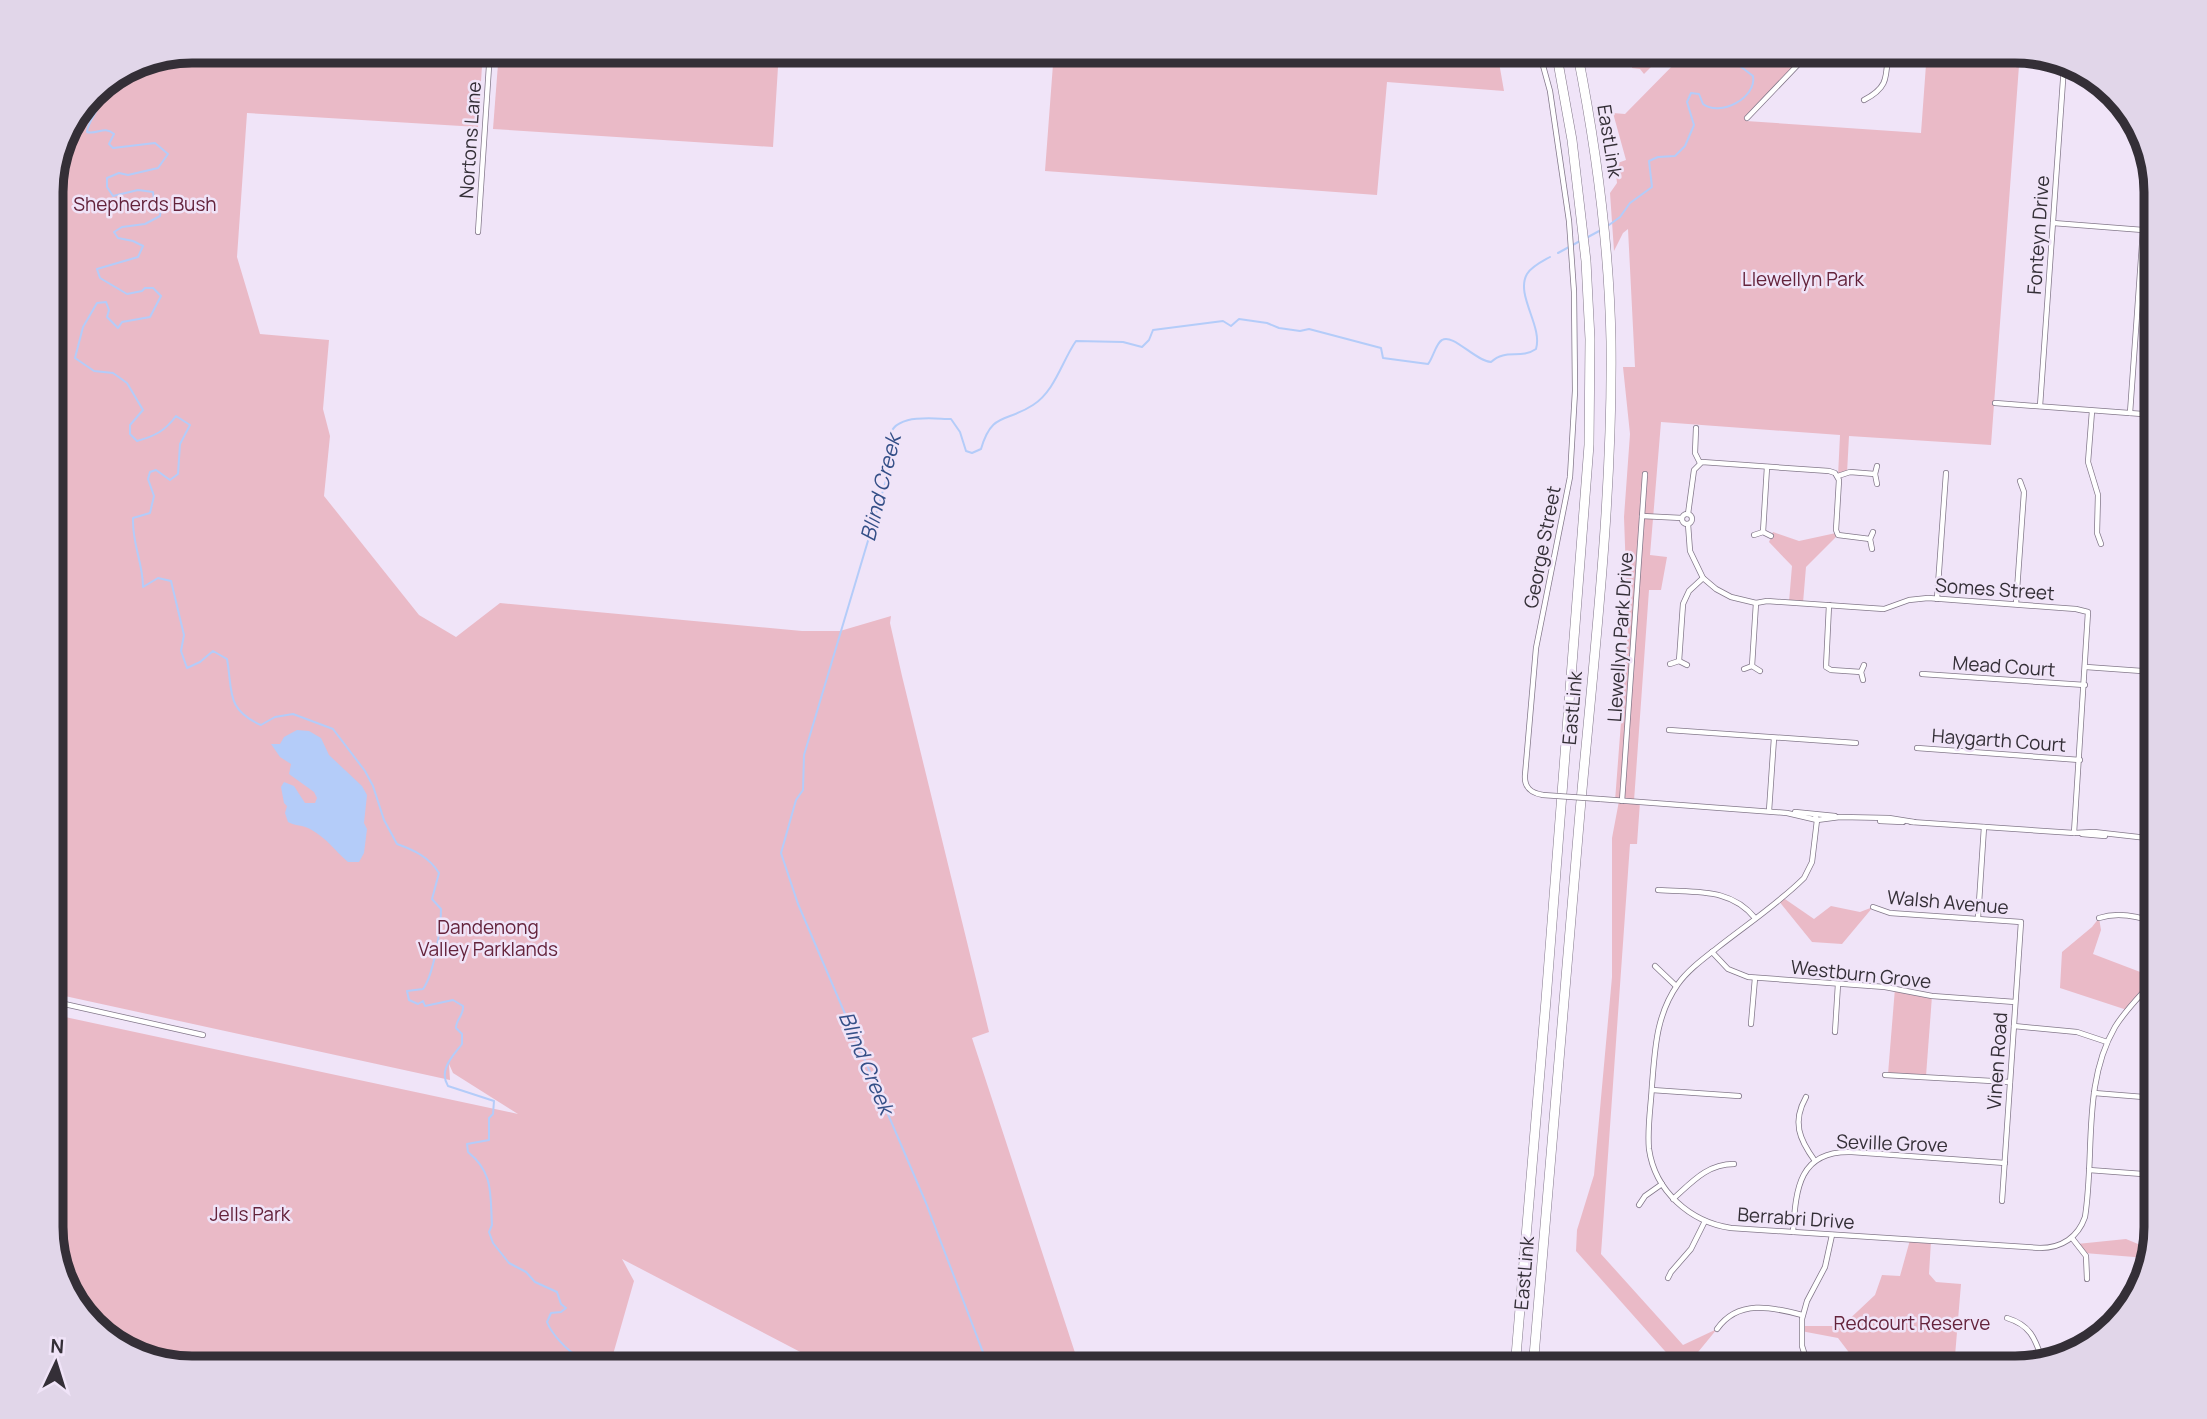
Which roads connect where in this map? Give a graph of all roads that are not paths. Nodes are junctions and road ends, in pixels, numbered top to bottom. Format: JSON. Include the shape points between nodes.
{"nodes":[{"id":1,"x":489,"y":63,"type":"edge"},
{"id":2,"x":1542,"y":63,"type":"edge"},
{"id":3,"x":1558,"y":63,"type":"edge"},
{"id":4,"x":1580,"y":63,"type":"edge"},
{"id":5,"x":1800,"y":63,"type":"edge"},
{"id":6,"x":1887,"y":63,"type":"edge"},
{"id":7,"x":2064,"y":73,"type":"edge"},
{"id":8,"x":1864,"y":100,"type":"dead end"},
{"id":9,"x":1747,"y":118,"type":"dead end"},
{"id":10,"x":2144,"y":216,"type":"edge"},
{"id":11,"x":2053,"y":223,"type":"junction"},
{"id":12,"x":2143,"y":230,"type":"junction"},
{"id":13,"x":478,"y":232,"type":"dead end"},
{"id":14,"x":1994,"y":403,"type":"dead end"},
{"id":15,"x":2040,"y":407,"type":"junction"},
{"id":16,"x":2092,"y":411,"type":"junction"},
{"id":17,"x":2130,"y":413,"type":"junction"},
{"id":18,"x":2144,"y":414,"type":"edge"},
{"id":19,"x":1696,"y":428,"type":"dead end"},
{"id":20,"x":1700,"y":463,"type":"junction"},
{"id":21,"x":1877,"y":466,"type":"dead end"},
{"id":22,"x":1767,"y":467,"type":"junction"},
{"id":23,"x":1946,"y":473,"type":"dead end"},
{"id":24,"x":1645,"y":474,"type":"dead end"},
{"id":25,"x":1875,"y":474,"type":"junction"},
{"id":26,"x":1838,"y":476,"type":"junction"},
{"id":27,"x":2020,"y":481,"type":"dead end"},
{"id":28,"x":1877,"y":484,"type":"dead end"},
{"id":29,"x":1688,"y":514,"type":"junction"},
{"id":30,"x":1642,"y":516,"type":"junction"},
{"id":31,"x":1682,"y":518,"type":"junction"},
{"id":32,"x":1688,"y":524,"type":"junction"},
{"id":33,"x":1763,"y":532,"type":"junction"},
{"id":34,"x":1873,"y":532,"type":"dead end"},
{"id":35,"x":1754,"y":535,"type":"dead end"},
{"id":36,"x":1771,"y":536,"type":"dead end"},
{"id":37,"x":1870,"y":539,"type":"junction"},
{"id":38,"x":2101,"y":544,"type":"dead end"},
{"id":39,"x":1872,"y":549,"type":"dead end"},
{"id":40,"x":1703,"y":579,"type":"junction"},
{"id":41,"x":1937,"y":599,"type":"junction"},
{"id":42,"x":1756,"y":603,"type":"junction"},
{"id":43,"x":2016,"y":604,"type":"junction"},
{"id":44,"x":1829,"y":605,"type":"junction"},
{"id":45,"x":1679,"y":661,"type":"junction"},
{"id":46,"x":1670,"y":664,"type":"dead end"},
{"id":47,"x":1864,"y":664,"type":"dead end"},
{"id":48,"x":1687,"y":665,"type":"dead end"},
{"id":49,"x":1752,"y":666,"type":"junction"},
{"id":50,"x":2086,"y":667,"type":"junction"},
{"id":51,"x":1744,"y":669,"type":"dead end"},
{"id":52,"x":1760,"y":670,"type":"dead end"},
{"id":53,"x":1861,"y":672,"type":"junction"},
{"id":54,"x":2144,"y":672,"type":"edge"},
{"id":55,"x":1922,"y":674,"type":"dead end"},
{"id":56,"x":1863,"y":680,"type":"dead end"},
{"id":57,"x":2085,"y":685,"type":"junction"},
{"id":58,"x":1669,"y":730,"type":"dead end"},
{"id":59,"x":1774,"y":738,"type":"junction"},
{"id":60,"x":1856,"y":743,"type":"dead end"},
{"id":61,"x":1917,"y":748,"type":"dead end"},
{"id":62,"x":2080,"y":760,"type":"junction"},
{"id":63,"x":1622,"y":801,"type":"junction"},
{"id":64,"x":1769,"y":811,"type":"junction"},
{"id":65,"x":1815,"y":818,"type":"junction"},
{"id":66,"x":1984,"y":827,"type":"junction"},
{"id":67,"x":2074,"y":832,"type":"junction"},
{"id":68,"x":2144,"y":838,"type":"edge"},
{"id":69,"x":1658,"y":890,"type":"dead end"},
{"id":70,"x":1873,"y":908,"type":"dead end"},
{"id":71,"x":1755,"y":918,"type":"junction"},
{"id":72,"x":2099,"y":918,"type":"dead end"},
{"id":73,"x":1978,"y":919,"type":"junction"},
{"id":74,"x":2144,"y":920,"type":"edge"},
{"id":75,"x":2021,"y":922,"type":"joint"},
{"id":76,"x":1712,"y":952,"type":"junction"},
{"id":77,"x":1656,"y":967,"type":"dead end"},
{"id":78,"x":1755,"y":978,"type":"junction"},
{"id":79,"x":1838,"y":984,"type":"junction"},
{"id":80,"x":1676,"y":986,"type":"junction"},
{"id":81,"x":2144,"y":992,"type":"edge"},
{"id":82,"x":2015,"y":1002,"type":"junction"},
{"id":83,"x":63,"y":1004,"type":"edge"},
{"id":84,"x":1751,"y":1024,"type":"dead end"},
{"id":85,"x":2014,"y":1026,"type":"junction"},
{"id":86,"x":1835,"y":1032,"type":"dead end"},
{"id":87,"x":203,"y":1035,"type":"dead end"},
{"id":88,"x":2107,"y":1042,"type":"junction"},
{"id":89,"x":1885,"y":1075,"type":"dead end"},
{"id":90,"x":2010,"y":1082,"type":"junction"},
{"id":91,"x":1652,"y":1090,"type":"junction"},
{"id":92,"x":2094,"y":1093,"type":"junction"},
{"id":93,"x":1739,"y":1096,"type":"dead end"},
{"id":94,"x":1806,"y":1097,"type":"dead end"},
{"id":95,"x":2144,"y":1097,"type":"edge"},
{"id":96,"x":1815,"y":1161,"type":"junction"},
{"id":97,"x":2005,"y":1163,"type":"junction"},
{"id":98,"x":1734,"y":1164,"type":"dead end"},
{"id":99,"x":2089,"y":1170,"type":"junction"},
{"id":100,"x":2144,"y":1174,"type":"edge"},
{"id":101,"x":1662,"y":1184,"type":"junction"},
{"id":102,"x":1674,"y":1199,"type":"junction"},
{"id":103,"x":2002,"y":1201,"type":"dead end"},
{"id":104,"x":1639,"y":1205,"type":"dead end"},
{"id":105,"x":1705,"y":1221,"type":"junction"},
{"id":106,"x":1793,"y":1232,"type":"junction"},
{"id":107,"x":1832,"y":1235,"type":"junction"},
{"id":108,"x":2072,"y":1238,"type":"junction"},
{"id":109,"x":1668,"y":1279,"type":"dead end"},
{"id":110,"x":2087,"y":1279,"type":"dead end"},
{"id":111,"x":1802,"y":1315,"type":"junction"},
{"id":112,"x":2007,"y":1318,"type":"dead end"},
{"id":113,"x":1717,"y":1329,"type":"dead end"},
{"id":114,"x":2040,"y":1354,"type":"edge"},
{"id":115,"x":1516,"y":1356,"type":"edge"},
{"id":116,"x":1534,"y":1356,"type":"edge"},
{"id":117,"x":1805,"y":1356,"type":"edge"}],
"edges":[{"from":1,"to":13,"type":"street","name":"Nortons Lane"},
{"from":2,"to":63,"type":"street","name":"George Street","bridge":true,"via":[[1569,221],[1575,382],[1572,461],[1536,648],[1525,785],[1544,795]]},
{"from":3,"to":115,"type":"highway","name":"EastLink","via":[[1582,213],[1591,385]]},
{"from":4,"to":116,"type":"highway","name":"EastLink","via":[[1606,249],[1611,338],[1608,478]]},
{"from":5,"to":9,"type":"street"},
{"from":6,"to":8,"type":"street","via":[[1884,85]]},
{"from":7,"to":11,"type":"street","name":"Fonteyn Drive"},
{"from":10,"to":12,"type":"street"},
{"from":11,"to":12,"type":"street"},
{"from":11,"to":15,"type":"street","name":"Fonteyn Drive"},
{"from":12,"to":17,"type":"street"},
{"from":14,"to":15,"type":"street"},
{"from":15,"to":16,"type":"street"},
{"from":16,"to":17,"type":"street"},
{"from":16,"to":38,"type":"street","via":[[2088,462],[2098,495]]},
{"from":17,"to":18,"type":"street"},
{"from":19,"to":20,"type":"street","via":[[1695,453]]},
{"from":20,"to":22,"type":"street"},
{"from":20,"to":29,"type":"street","via":[[1693,473]]},
{"from":21,"to":25,"type":"street"},
{"from":22,"to":26,"type":"street","via":[[1829,471]]},
{"from":22,"to":33,"type":"street"},
{"from":23,"to":41,"type":"street"},
{"from":24,"to":30,"type":"street","name":"Llewellyn Park Drive"},
{"from":25,"to":26,"type":"street"},
{"from":25,"to":28,"type":"street"},
{"from":26,"to":37,"type":"street","via":[[1837,534]]},
{"from":27,"to":43,"type":"street","via":[[2024,492]]},
{"from":29,"to":31,"type":"street"},
{"from":29,"to":32,"type":"street","via":[[1692,519]]},
{"from":30,"to":31,"type":"street"},
{"from":30,"to":63,"type":"street","name":"Llewellyn Park Drive"},
{"from":31,"to":32,"type":"street"},
{"from":32,"to":40,"type":"street","via":[[1690,551]]},
{"from":33,"to":35,"type":"street"},
{"from":33,"to":36,"type":"street"},
{"from":34,"to":37,"type":"street"},
{"from":37,"to":39,"type":"street"},
{"from":40,"to":42,"type":"street","name":"Somes Street","via":[[1727,595]]},
{"from":40,"to":45,"type":"street","via":[[1689,591],[1684,604]]},
{"from":41,"to":43,"type":"street","name":"Somes Street"},
{"from":41,"to":44,"type":"street","name":"Somes Street","via":[[1919,598],[1884,609]]},
{"from":42,"to":44,"type":"street","name":"Somes Street"},
{"from":42,"to":49,"type":"street"},
{"from":43,"to":50,"type":"street","name":"Somes Street","via":[[2088,612]]},
{"from":44,"to":53,"type":"street","via":[[1826,667]]},
{"from":45,"to":46,"type":"street"},
{"from":45,"to":48,"type":"street"},
{"from":47,"to":53,"type":"street"},
{"from":49,"to":51,"type":"street"},
{"from":49,"to":52,"type":"street"},
{"from":50,"to":54,"type":"street"},
{"from":50,"to":57,"type":"street","name":"Somes Street"},
{"from":53,"to":56,"type":"street"},
{"from":55,"to":57,"type":"street","name":"Mead Court"},
{"from":57,"to":62,"type":"street","name":"Somes Street"},
{"from":58,"to":59,"type":"street"},
{"from":59,"to":60,"type":"street"},
{"from":59,"to":64,"type":"street"},
{"from":61,"to":62,"type":"street","name":"Haygarth Court"},
{"from":62,"to":67,"type":"street","name":"Somes Street"},
{"from":63,"to":64,"type":"street","name":"George Street"},
{"from":64,"to":65,"type":"street","name":"George Street","via":[[1804,812]]},
{"from":65,"to":66,"type":"street","name":"George Street","via":[[1826,814]]},
{"from":65,"to":71,"type":"street","name":"Berrabri Drive","via":[[1812,862],[1804,878]]},
{"from":66,"to":67,"type":"street","name":"George Street"},
{"from":66,"to":73,"type":"street"},
{"from":67,"to":68,"type":"street","name":"George Street"},
{"from":69,"to":71,"type":"street","via":[[1731,898]]},
{"from":70,"to":73,"type":"street","name":"Walsh Avenue","via":[[1890,914]]},
{"from":71,"to":76,"type":"street","name":"Berrabri Drive"},
{"from":72,"to":74,"type":"street","via":[[2119,915]]},
{"from":73,"to":75,"type":"street","name":"Walsh Avenue"},
{"from":75,"to":82,"type":"street","name":"Vinen Road"},
{"from":76,"to":78,"type":"street","name":"Westburn Grove","via":[[1728,969]]},
{"from":76,"to":80,"type":"street","name":"Berrabri Drive"},
{"from":77,"to":80,"type":"street"},
{"from":78,"to":79,"type":"street","name":"Westburn Grove"},
{"from":78,"to":84,"type":"street"},
{"from":79,"to":82,"type":"street","name":"Westburn Grove"},
{"from":79,"to":86,"type":"street"},
{"from":80,"to":91,"type":"street","name":"Berrabri Drive","via":[[1656,1034]]},
{"from":81,"to":88,"type":"street"},
{"from":82,"to":85,"type":"street","name":"Vinen Road"},
{"from":83,"to":87,"type":"street"},
{"from":85,"to":88,"type":"street","via":[[2077,1032]]},
{"from":85,"to":90,"type":"street","name":"Vinen Road"},
{"from":88,"to":92,"type":"street"},
{"from":89,"to":90,"type":"street"},
{"from":90,"to":97,"type":"street","name":"Vinen Road"},
{"from":91,"to":93,"type":"street"},
{"from":91,"to":101,"type":"street","name":"Berrabri Drive","via":[[1649,1145]]},
{"from":92,"to":95,"type":"street"},
{"from":92,"to":99,"type":"street"},
{"from":94,"to":96,"type":"street","via":[[1798,1115],[1798,1132]]},
{"from":96,"to":97,"type":"street","name":"Seville Grove","via":[[1846,1152]]},
{"from":96,"to":106,"type":"street","name":"Seville Grove","via":[[1798,1185]]},
{"from":97,"to":103,"type":"street","name":"Vinen Road"},
{"from":98,"to":102,"type":"street","via":[[1703,1173]]},
{"from":99,"to":100,"type":"street"},
{"from":99,"to":108,"type":"street","via":[[2085,1217]]},
{"from":101,"to":102,"type":"street","name":"Berrabri Drive"},
{"from":101,"to":104,"type":"street"},
{"from":102,"to":105,"type":"street","name":"Berrabri Drive"},
{"from":105,"to":106,"type":"street","name":"Berrabri Drive","via":[[1731,1228]]},
{"from":105,"to":109,"type":"street","via":[[1691,1250]]},
{"from":106,"to":107,"type":"street","name":"Berrabri Drive"},
{"from":107,"to":108,"type":"street","name":"Berrabri Drive","via":[[2040,1248]]},
{"from":107,"to":111,"type":"street","via":[[1825,1267]]},
{"from":108,"to":110,"type":"street","via":[[2087,1259]]},
{"from":111,"to":113,"type":"street","via":[[1772,1307],[1749,1308],[1731,1314]]},
{"from":111,"to":117,"type":"street"},
{"from":112,"to":114,"type":"street","via":[[2029,1330]]}]}
